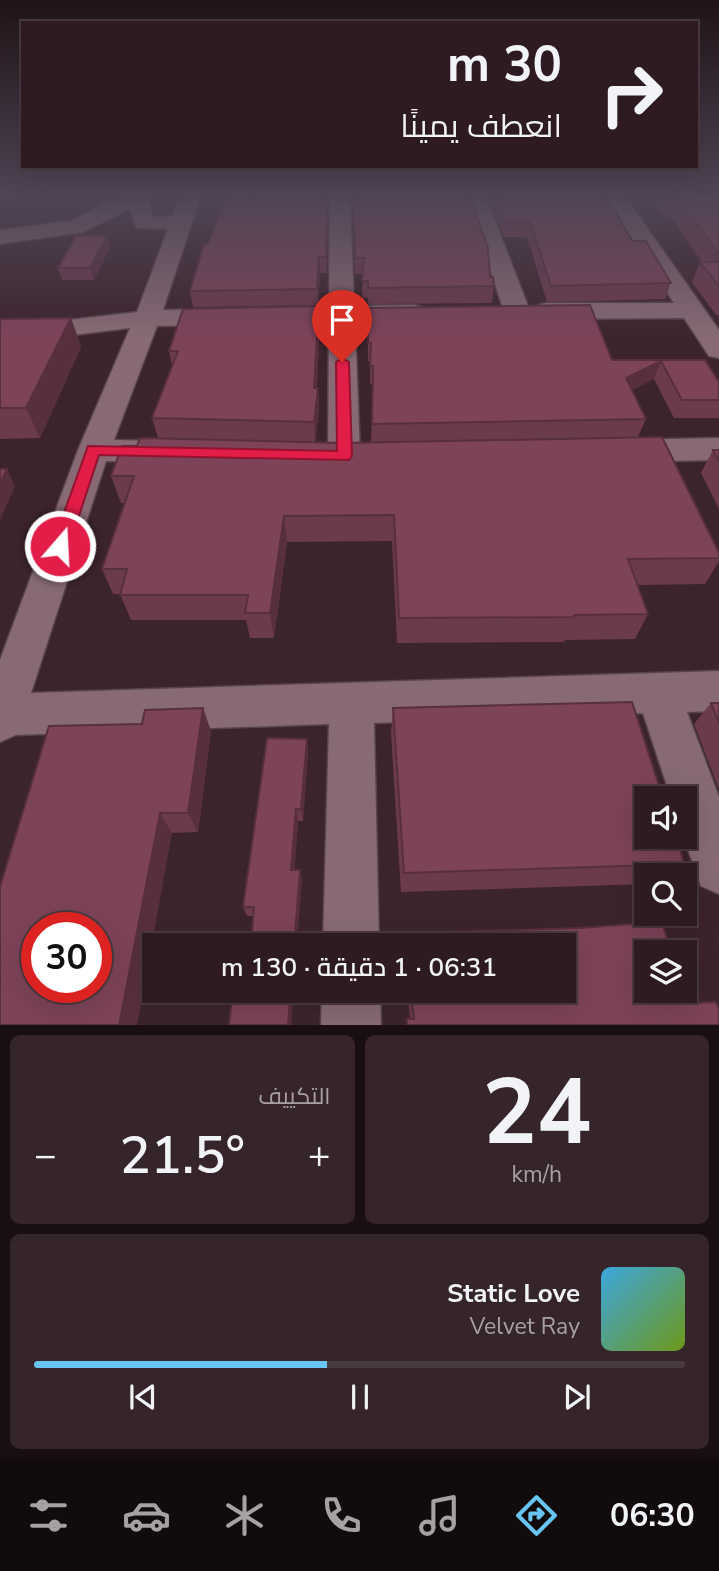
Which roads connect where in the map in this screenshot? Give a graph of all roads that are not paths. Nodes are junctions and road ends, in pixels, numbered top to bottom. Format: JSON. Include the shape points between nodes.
{"nodes":[{"id":1,"x":174,"y":243,"type":"edge"},
{"id":2,"x":341,"y":243,"type":"edge"},
{"id":3,"x":492,"y":243,"type":"edge"},
{"id":4,"x":646,"y":243,"type":"edge"},
{"id":5,"x":692,"y":310,"type":"junction"},
{"id":6,"x":517,"y":311,"type":"junction"},
{"id":7,"x":490,"y":312,"type":"edge"},
{"id":8,"x":436,"y":313,"type":"edge"},
{"id":9,"x":342,"y":315,"type":"junction"},
{"id":10,"x":147,"y":318,"type":"junction"},
{"id":11,"x":0,"y":336,"type":"edge"},
{"id":12,"x":719,"y":349,"type":"edge"},
{"id":13,"x":719,"y":449,"type":"edge"},
{"id":14,"x":94,"y":450,"type":"junction"},
{"id":15,"x":594,"y":451,"type":"edge"},
{"id":16,"x":191,"y":452,"type":"edge"},
{"id":17,"x":344,"y":456,"type":"edge"},
{"id":18,"x":719,"y":691,"type":"edge"},
{"id":19,"x":659,"y":694,"type":"junction"},
{"id":20,"x":352,"y":703,"type":"junction"},
{"id":21,"x":1,"y":718,"type":"edge"},
{"id":22,"x":719,"y":868,"type":"edge"},
{"id":23,"x":351,"y":933,"type":"edge"},
{"id":24,"x":351,"y":1003,"type":"edge"},
{"id":25,"x":351,"y":1025,"type":"edge"}],
"edges":[{"from":1,"to":10,"type":"street"},
{"from":2,"to":9,"type":"street"},
{"from":3,"to":6,"type":"street"},
{"from":4,"to":5,"type":"street"},
{"from":5,"to":6,"type":"street"},
{"from":5,"to":12,"type":"street"},
{"from":6,"to":7,"type":"street"},
{"from":8,"to":9,"type":"street"},
{"from":9,"to":10,"type":"street"},
{"from":9,"to":17,"type":"street"},
{"from":10,"to":11,"type":"street"},
{"from":10,"to":14,"type":"street"},
{"from":13,"to":15,"type":"street"},
{"from":14,"to":16,"type":"street"},
{"from":14,"to":21,"type":"street"},
{"from":18,"to":19,"type":"street"},
{"from":19,"to":20,"type":"street"},
{"from":19,"to":22,"type":"street"},
{"from":20,"to":21,"type":"street"},
{"from":20,"to":23,"type":"street"},
{"from":24,"to":25,"type":"street"}]}
